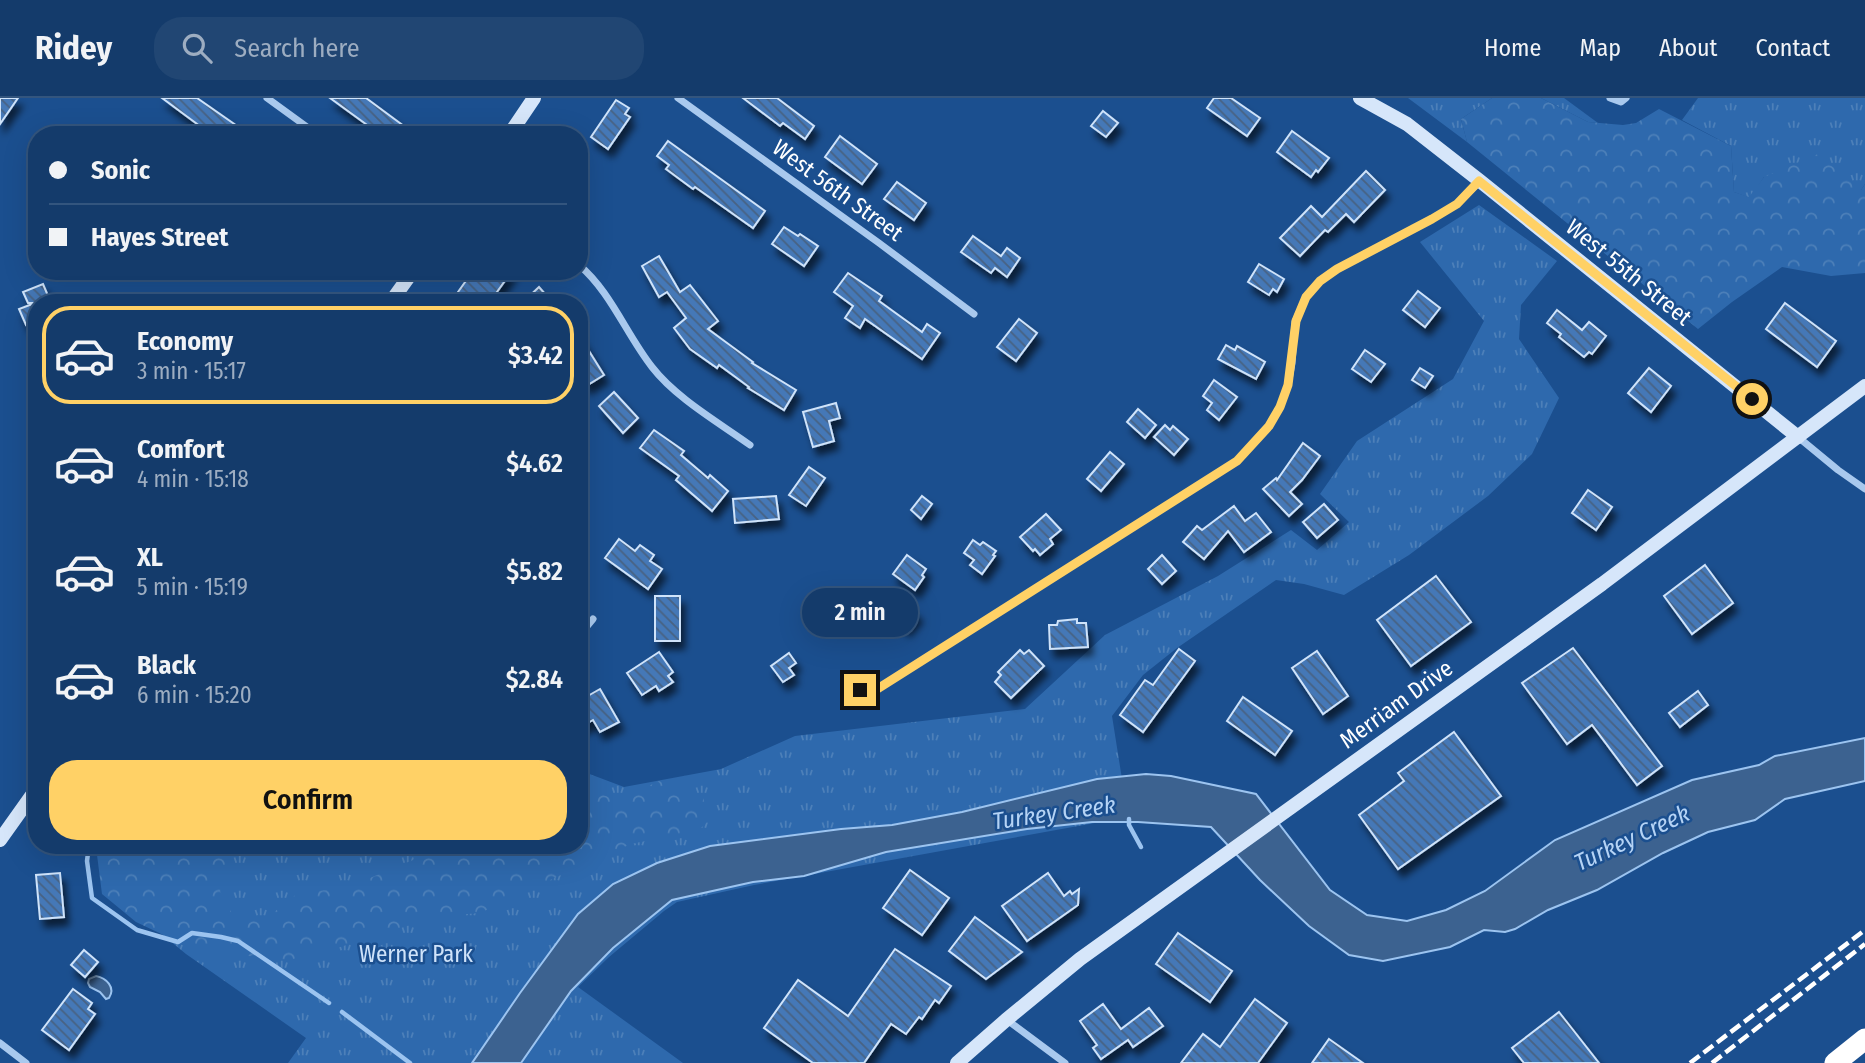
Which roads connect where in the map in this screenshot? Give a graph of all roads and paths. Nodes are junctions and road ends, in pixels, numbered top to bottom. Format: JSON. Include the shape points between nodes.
{"nodes":[{"id":1,"x":267,"y":98,"type":"edge"},
{"id":2,"x":534,"y":98,"type":"edge"},
{"id":3,"x":678,"y":98,"type":"edge"},
{"id":4,"x":1360,"y":98,"type":"edge"},
{"id":5,"x":1610,"y":98,"type":"edge"},
{"id":6,"x":1626,"y":98,"type":"edge"},
{"id":7,"x":306,"y":126,"type":"edge"},
{"id":8,"x":515,"y":126,"type":"edge"},
{"id":9,"x":1479,"y":181,"type":"junction"},
{"id":10,"x":588,"y":276,"type":"edge"},
{"id":11,"x":974,"y":314,"type":"dead end"},
{"id":12,"x":1865,"y":386,"type":"edge"},
{"id":13,"x":1798,"y":437,"type":"junction"},
{"id":14,"x":750,"y":445,"type":"dead end"},
{"id":15,"x":1865,"y":489,"type":"edge"},
{"id":16,"x":593,"y":619,"type":"dead end"},
{"id":17,"x":588,"y":625,"type":"edge"},
{"id":18,"x":846,"y":687,"type":"dead end"},
{"id":19,"x":28,"y":801,"type":"edge"},
{"id":20,"x":0,"y":840,"type":"edge"},
{"id":21,"x":1006,"y":1020,"type":"junction"},
{"id":22,"x":1865,"y":1039,"type":"edge"},
{"id":23,"x":0,"y":1044,"type":"edge"},
{"id":24,"x":26,"y":1063,"type":"edge"},
{"id":25,"x":957,"y":1063,"type":"edge"},
{"id":26,"x":1065,"y":1063,"type":"edge"},
{"id":27,"x":1835,"y":1063,"type":"edge"}],
"edges":[{"from":1,"to":7,"type":"street"},
{"from":2,"to":8,"type":"main road"},
{"from":3,"to":11,"type":"street","name":"West 56th Street"},
{"from":4,"to":9,"type":"main road","name":"West 55th Street","via":[[1407,124]]},
{"from":5,"to":6,"type":"street","via":[[1621,102]]},
{"from":9,"to":13,"type":"main road","name":"West 55th Street"},
{"from":9,"to":18,"type":"street","via":[[1457,204],[1337,269],[1306,297],[1296,321],[1288,385],[1280,407],[1237,461],[871,693]]},
{"from":10,"to":14,"type":"street","via":[[654,370]]},
{"from":12,"to":13,"type":"main road","name":"Merriam Drive"},
{"from":13,"to":15,"type":"street","name":"West 55th Street"},
{"from":13,"to":21,"type":"main road","name":"Merriam Drive","via":[[1602,584],[1080,959]]},
{"from":16,"to":17,"type":"street"},
{"from":19,"to":20,"type":"main road"},
{"from":21,"to":25,"type":"main road","name":"Merriam Drive"},
{"from":21,"to":26,"type":"street"},
{"from":22,"to":27,"type":"highway"},
{"from":23,"to":24,"type":"street"}]}
